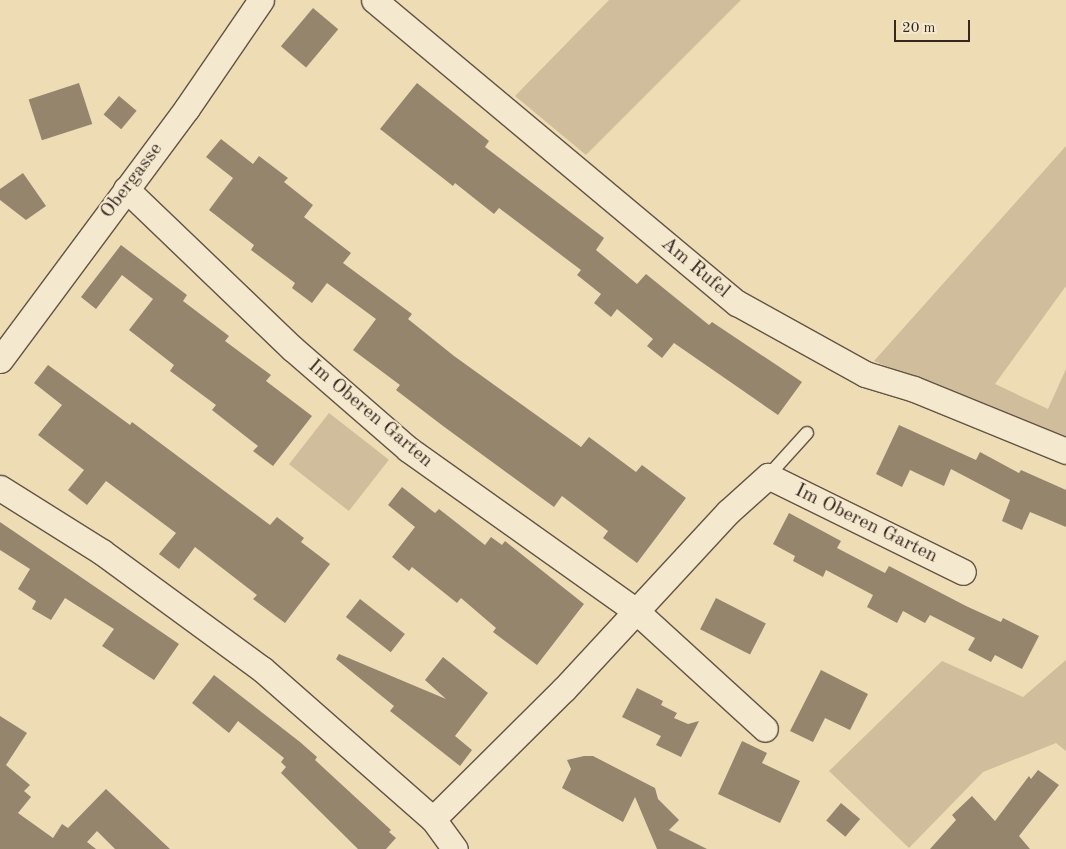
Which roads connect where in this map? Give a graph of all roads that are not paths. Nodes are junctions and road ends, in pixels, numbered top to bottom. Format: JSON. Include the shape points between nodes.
{"nodes":[{"id":1,"x":261,"y":0,"type":"edge"},
{"id":2,"x":374,"y":0,"type":"edge"},
{"id":3,"x":126,"y":190,"type":"junction"},
{"id":4,"x":0,"y":360,"type":"edge"},
{"id":5,"x":807,"y":433,"type":"dead end"},
{"id":6,"x":1066,"y":452,"type":"edge"},
{"id":7,"x":768,"y":476,"type":"junction"},
{"id":8,"x":0,"y":488,"type":"edge"},
{"id":9,"x":964,"y":572,"type":"dead end"},
{"id":10,"x":637,"y":612,"type":"junction"},
{"id":11,"x":765,"y":729,"type":"dead end"},
{"id":12,"x":433,"y":819,"type":"junction"},
{"id":13,"x":455,"y":849,"type":"edge"}],
"edges":[{"from":1,"to":3,"type":"street","name":"Obergasse"},
{"from":2,"to":6,"type":"street","name":"Am Rufel","via":[[737,303],[865,374],[914,389]]},
{"from":3,"to":4,"type":"street","name":"Obergasse"},
{"from":3,"to":10,"type":"street","name":"Im Oberen Garten","via":[[293,349],[408,449]]},
{"from":5,"to":7,"type":"lane","name":"Im Oberen Garten"},
{"from":7,"to":9,"type":"street","name":"Im Oberen Garten"},
{"from":7,"to":10,"type":"street","name":"Im Oberen Garten","via":[[728,512]]},
{"from":8,"to":12,"type":"street","via":[[102,552],[262,669]]},
{"from":10,"to":11,"type":"street","name":"Im Oberen Garten"},
{"from":10,"to":12,"type":"street","name":"Im Oberen Garten"},
{"from":12,"to":13,"type":"street"}]}
